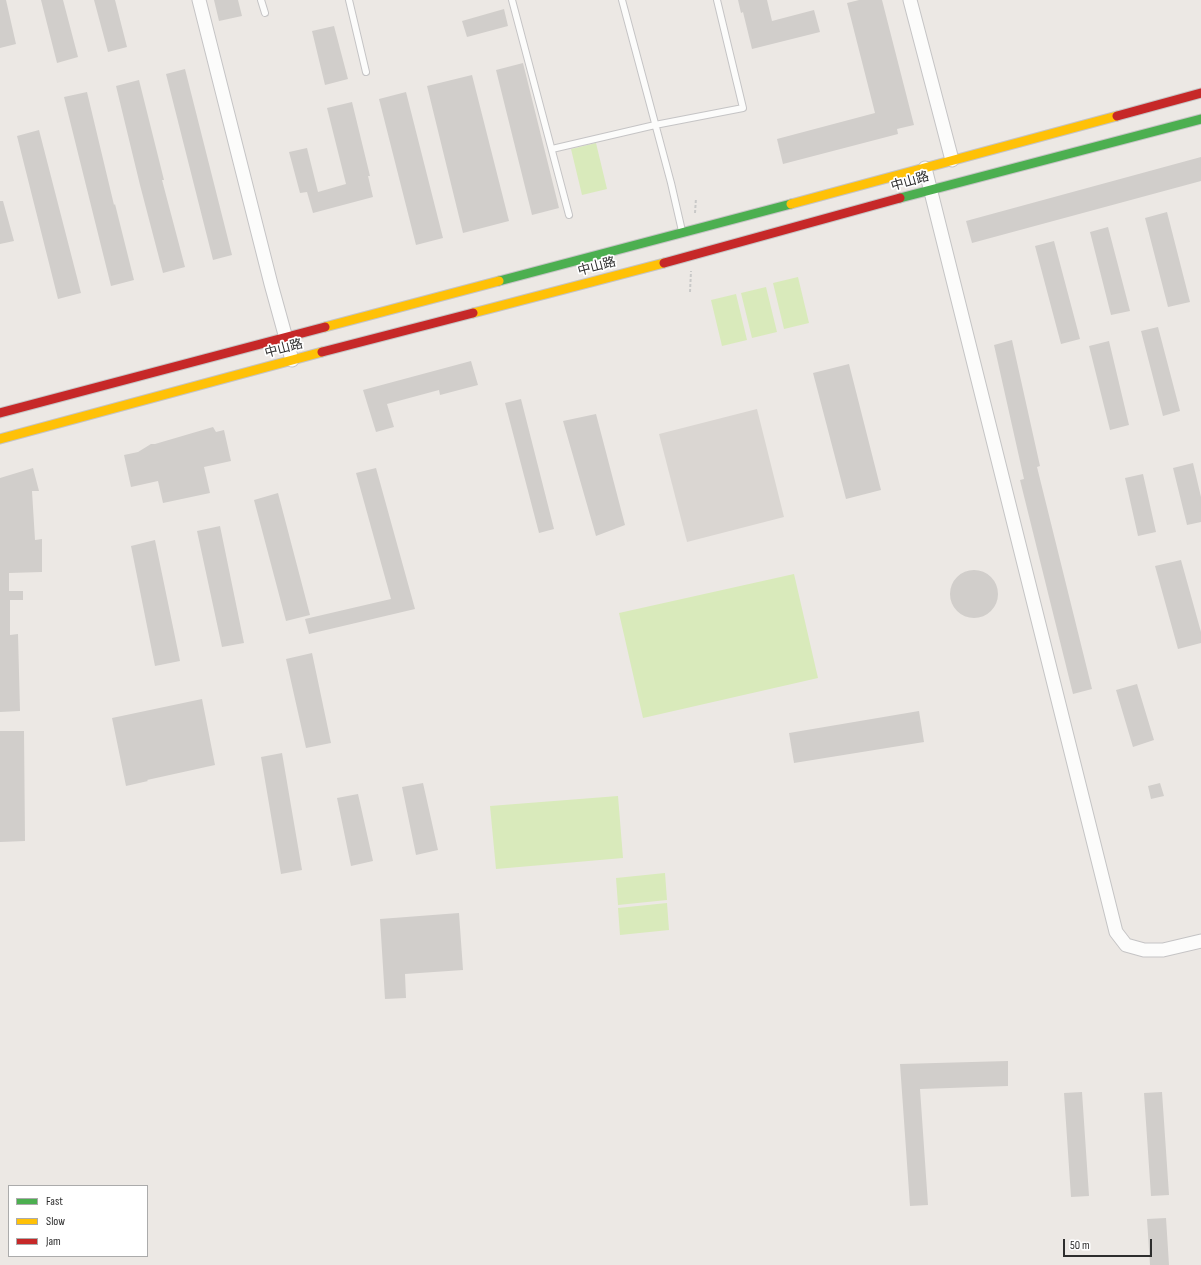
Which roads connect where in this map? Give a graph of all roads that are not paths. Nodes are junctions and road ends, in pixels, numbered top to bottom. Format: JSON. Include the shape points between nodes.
{"nodes":[{"id":1,"x":199,"y":0,"type":"edge"},
{"id":2,"x":261,"y":0,"type":"edge"},
{"id":3,"x":348,"y":0,"type":"edge"},
{"id":4,"x":512,"y":0,"type":"edge"},
{"id":5,"x":622,"y":0,"type":"edge"},
{"id":6,"x":717,"y":0,"type":"edge"},
{"id":7,"x":910,"y":0,"type":"edge"},
{"id":8,"x":265,"y":13,"type":"dead end"},
{"id":9,"x":366,"y":72,"type":"dead end"},
{"id":10,"x":1201,"y":93,"type":"edge"},
{"id":11,"x":1201,"y":119,"type":"edge"},
{"id":12,"x":655,"y":124,"type":"junction"},
{"id":13,"x":552,"y":149,"type":"junction"},
{"id":14,"x":952,"y":160,"type":"junction"},
{"id":15,"x":925,"y":168,"type":"junction"},
{"id":16,"x":930,"y":190,"type":"junction"},
{"id":17,"x":569,"y":215,"type":"dead end"},
{"id":18,"x":682,"y":232,"type":"junction"},
{"id":19,"x":285,"y":338,"type":"junction"},
{"id":20,"x":292,"y":360,"type":"junction"},
{"id":21,"x":0,"y":413,"type":"edge"},
{"id":22,"x":0,"y":439,"type":"edge"},
{"id":23,"x":1201,"y":941,"type":"edge"}],
"edges":[{"from":1,"to":19,"type":"street"},
{"from":2,"to":8,"type":"lane"},
{"from":3,"to":9,"type":"lane"},
{"from":4,"to":13,"type":"lane"},
{"from":5,"to":12,"type":"lane"},
{"from":6,"to":12,"type":"lane","via":[[743,108]]},
{"from":7,"to":14,"type":"street"},
{"from":10,"to":14,"type":"main road","name":"中山路"},
{"from":11,"to":16,"type":"main road","name":"中山路"},
{"from":12,"to":13,"type":"lane"},
{"from":12,"to":18,"type":"lane"},
{"from":13,"to":17,"type":"lane"},
{"from":14,"to":15,"type":"main road","name":"中山路"},
{"from":15,"to":16,"type":"street"},
{"from":15,"to":18,"type":"main road","name":"中山路"},
{"from":16,"to":20,"type":"main road","name":"中山路","via":[[700,254]]},
{"from":16,"to":23,"type":"street","via":[[1116,932],[1126,945],[1144,950],[1163,950]]},
{"from":18,"to":19,"type":"main road","name":"中山路"},
{"from":19,"to":20,"type":"street"},
{"from":19,"to":21,"type":"main road","name":"中山路"},
{"from":20,"to":22,"type":"main road","name":"中山路"}]}
